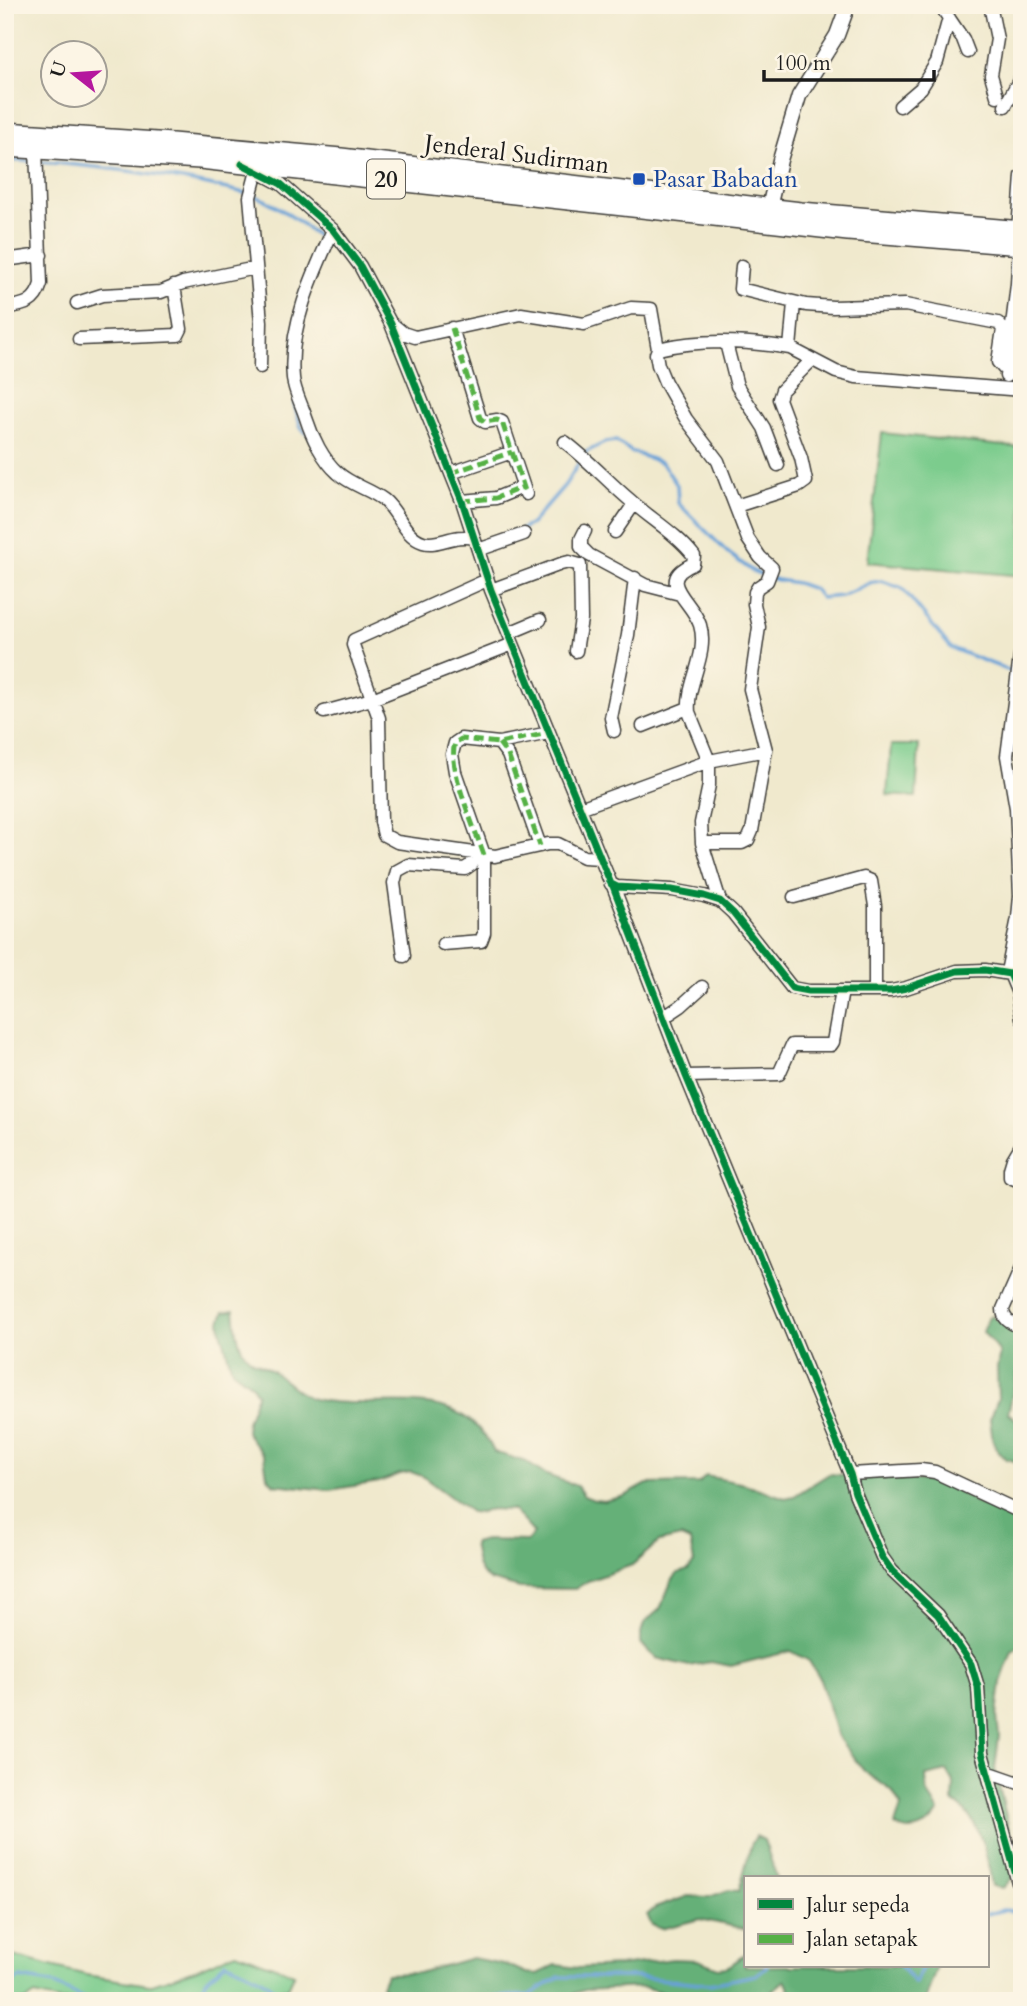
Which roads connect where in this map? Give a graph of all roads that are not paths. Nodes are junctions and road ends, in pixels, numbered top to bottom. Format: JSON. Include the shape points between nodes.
{"nodes":[{"id":1,"x":848,"y":5,"type":"edge"},
{"id":2,"x":940,"y":5,"type":"edge"},
{"id":3,"x":990,"y":5,"type":"edge"},
{"id":4,"x":949,"y":18,"type":"junction"},
{"id":5,"x":968,"y":52,"type":"dead end"},
{"id":6,"x":1022,"y":75,"type":"edge"},
{"id":7,"x":900,"y":106,"type":"dead end"},
{"id":8,"x":5,"y":132,"type":"edge"},
{"id":9,"x":5,"y":147,"type":"edge"},
{"id":10,"x":36,"y":148,"type":"junction"},
{"id":11,"x":249,"y":168,"type":"junction"},
{"id":12,"x":1022,"y":176,"type":"edge"},
{"id":13,"x":771,"y":199,"type":"junction"},
{"id":14,"x":333,"y":230,"type":"junction"},
{"id":15,"x":1020,"y":238,"type":"edge"},
{"id":16,"x":41,"y":255,"type":"junction"},
{"id":17,"x":5,"y":260,"type":"edge"},
{"id":18,"x":742,"y":266,"type":"dead end"},
{"id":19,"x":256,"y":268,"type":"junction"},
{"id":20,"x":174,"y":286,"type":"junction"},
{"id":21,"x":78,"y":303,"type":"dead end"},
{"id":22,"x":794,"y":303,"type":"junction"},
{"id":23,"x":5,"y":308,"type":"edge"},
{"id":24,"x":391,"y":324,"type":"junction"},
{"id":25,"x":452,"y":328,"type":"junction"},
{"id":26,"x":79,"y":339,"type":"dead end"},
{"id":27,"x":726,"y":343,"type":"junction"},
{"id":28,"x":790,"y":348,"type":"junction"},
{"id":29,"x":658,"y":349,"type":"junction"},
{"id":30,"x":811,"y":360,"type":"junction"},
{"id":31,"x":260,"y":367,"type":"dead end"},
{"id":32,"x":1007,"y":372,"type":"junction"},
{"id":33,"x":1005,"y":389,"type":"junction"},
{"id":34,"x":1022,"y":390,"type":"edge"},
{"id":35,"x":565,"y":442,"type":"dead end"},
{"id":36,"x":512,"y":452,"type":"junction"},
{"id":37,"x":778,"y":465,"type":"dead end"},
{"id":38,"x":451,"y":473,"type":"junction"},
{"id":39,"x":462,"y":500,"type":"junction"},
{"id":40,"x":634,"y":504,"type":"junction"},
{"id":41,"x":736,"y":506,"type":"junction"},
{"id":42,"x":585,"y":531,"type":"dead end"},
{"id":43,"x":615,"y":532,"type":"dead end"},
{"id":44,"x":524,"y":534,"type":"dead end"},
{"id":45,"x":476,"y":544,"type":"junction"},
{"id":46,"x":635,"y":578,"type":"junction"},
{"id":47,"x":489,"y":585,"type":"junction"},
{"id":48,"x":680,"y":594,"type":"junction"},
{"id":49,"x":540,"y":620,"type":"dead end"},
{"id":50,"x":511,"y":638,"type":"junction"},
{"id":51,"x":1022,"y":641,"type":"edge"},
{"id":52,"x":576,"y":651,"type":"dead end"},
{"id":53,"x":372,"y":698,"type":"junction"},
{"id":54,"x":688,"y":708,"type":"junction"},
{"id":55,"x":1018,"y":710,"type":"edge"},
{"id":56,"x":324,"y":712,"type":"dead end"},
{"id":57,"x":643,"y":726,"type":"dead end"},
{"id":58,"x":614,"y":731,"type":"dead end"},
{"id":59,"x":549,"y":733,"type":"junction"},
{"id":60,"x":499,"y":743,"type":"junction"},
{"id":61,"x":766,"y":750,"type":"junction"},
{"id":62,"x":709,"y":761,"type":"junction"},
{"id":63,"x":580,"y":808,"type":"junction"},
{"id":64,"x":702,"y":843,"type":"junction"},
{"id":65,"x":540,"y":846,"type":"junction"},
{"id":66,"x":480,"y":854,"type":"junction"},
{"id":67,"x":600,"y":858,"type":"junction"},
{"id":68,"x":613,"y":886,"type":"junction"},
{"id":69,"x":794,"y":897,"type":"dead end"},
{"id":70,"x":720,"y":901,"type":"junction"},
{"id":71,"x":443,"y":944,"type":"dead end"},
{"id":72,"x":404,"y":956,"type":"dead end"},
{"id":73,"x":1006,"y":972,"type":"junction"},
{"id":74,"x":1018,"y":983,"type":"edge"},
{"id":75,"x":702,"y":987,"type":"dead end"},
{"id":76,"x":875,"y":990,"type":"junction"},
{"id":77,"x":842,"y":991,"type":"junction"},
{"id":78,"x":663,"y":1018,"type":"junction"},
{"id":79,"x":1022,"y":1018,"type":"edge"},
{"id":80,"x":686,"y":1076,"type":"junction"},
{"id":81,"x":1022,"y":1144,"type":"edge"},
{"id":82,"x":1022,"y":1182,"type":"edge"},
{"id":83,"x":1022,"y":1266,"type":"edge"},
{"id":84,"x":1022,"y":1328,"type":"edge"},
{"id":85,"x":850,"y":1474,"type":"junction"},
{"id":86,"x":1022,"y":1510,"type":"edge"},
{"id":87,"x":989,"y":1776,"type":"junction"},
{"id":88,"x":1022,"y":1784,"type":"edge"},
{"id":89,"x":1022,"y":1897,"type":"edge"}],
"edges":[{"from":1,"to":13,"type":"street","via":[[837,35],[800,96]]},
{"from":2,"to":4,"type":"street"},
{"from":3,"to":6,"type":"street","via":[[997,38],[991,75],[1001,101]]},
{"from":4,"to":5,"type":"street"},
{"from":4,"to":7,"type":"street","via":[[937,62],[920,88]]},
{"from":8,"to":13,"type":"highway","name":"Jenderal Sudirman","number":"20","via":[[172,143]]},
{"from":9,"to":10,"type":"highway","name":"Jenderal Sudirman","number":"20"},
{"from":10,"to":11,"type":"highway","name":"Jenderal Sudirman","number":"20","via":[[200,159]]},
{"from":10,"to":16,"type":"street"},
{"from":11,"to":14,"type":"street","via":[[281,184]]},
{"from":11,"to":15,"type":"highway","name":"Jenderal Sudirman","number":"20","via":[[848,231]]},
{"from":11,"to":19,"type":"street"},
{"from":12,"to":15,"type":"street"},
{"from":13,"to":15,"type":"highway","name":"Jenderal Sudirman","number":"20"},
{"from":14,"to":24,"type":"street","via":[[360,266]]},
{"from":14,"to":45,"type":"street","via":[[305,294],[294,352],[293,381],[308,426],[337,473],[391,505],[417,540],[426,543],[456,536]]},
{"from":15,"to":32,"type":"street"},
{"from":16,"to":17,"type":"street"},
{"from":16,"to":23,"type":"street","via":[[36,298]]},
{"from":18,"to":22,"type":"street","via":[[740,289]]},
{"from":19,"to":20,"type":"street"},
{"from":19,"to":31,"type":"street"},
{"from":20,"to":21,"type":"street","via":[[161,292],[102,295]]},
{"from":20,"to":26,"type":"street","via":[[178,335]]},
{"from":22,"to":28,"type":"street"},
{"from":22,"to":32,"type":"street","via":[[905,305],[998,323],[1003,329],[998,362]]},
{"from":24,"to":25,"type":"street","via":[[415,337]]},
{"from":24,"to":38,"type":"street"},
{"from":25,"to":29,"type":"street","via":[[521,314],[584,324],[648,307]]},
{"from":25,"to":36,"type":"street","via":[[480,418],[502,422]]},
{"from":27,"to":28,"type":"street"},
{"from":27,"to":29,"type":"street"},
{"from":27,"to":37,"type":"street","via":[[737,386],[764,428]]},
{"from":28,"to":30,"type":"street"},
{"from":29,"to":41,"type":"street","via":[[659,371],[685,419],[718,461]]},
{"from":30,"to":33,"type":"street","via":[[836,372],[869,379]]},
{"from":30,"to":41,"type":"street","via":[[779,399],[806,481]]},
{"from":32,"to":33,"type":"street"},
{"from":33,"to":34,"type":"street"},
{"from":35,"to":40,"type":"street"},
{"from":36,"to":38,"type":"street"},
{"from":36,"to":39,"type":"street","via":[[524,491]]},
{"from":38,"to":39,"type":"street"},
{"from":39,"to":45,"type":"street"},
{"from":40,"to":43,"type":"street"},
{"from":40,"to":48,"type":"street","via":[[694,556],[693,564],[676,574]]},
{"from":41,"to":61,"type":"street","via":[[748,539],[772,568],[755,592],[759,627],[750,689]]},
{"from":42,"to":46,"type":"street","via":[[580,543],[584,551]]},
{"from":44,"to":45,"type":"street"},
{"from":45,"to":47,"type":"street"},
{"from":46,"to":48,"type":"street"},
{"from":46,"to":58,"type":"street","via":[[611,718]]},
{"from":47,"to":50,"type":"street"},
{"from":47,"to":52,"type":"street","via":[[569,562],[580,565],[581,619]]},
{"from":47,"to":53,"type":"street","via":[[355,639],[353,645]]},
{"from":48,"to":54,"type":"street","via":[[701,631],[700,660]]},
{"from":49,"to":50,"type":"street"},
{"from":50,"to":53,"type":"street"},
{"from":50,"to":59,"type":"street"},
{"from":51,"to":55,"type":"street"},
{"from":53,"to":56,"type":"street"},
{"from":53,"to":66,"type":"street","via":[[379,718],[384,835],[397,842]]},
{"from":54,"to":57,"type":"street"},
{"from":54,"to":62,"type":"street"},
{"from":55,"to":73,"type":"street","via":[[1007,756],[1016,808],[1020,895]]},
{"from":59,"to":60,"type":"street"},
{"from":59,"to":63,"type":"street"},
{"from":60,"to":65,"type":"street","via":[[508,755]]},
{"from":60,"to":66,"type":"street","via":[[461,738],[453,747],[455,772]]},
{"from":61,"to":62,"type":"street"},
{"from":61,"to":64,"type":"street","via":[[748,840]]},
{"from":62,"to":63,"type":"street"},
{"from":62,"to":64,"type":"street"},
{"from":63,"to":67,"type":"street"},
{"from":64,"to":70,"type":"street"},
{"from":65,"to":66,"type":"street","via":[[495,856]]},
{"from":65,"to":67,"type":"street","via":[[558,844],[584,857]]},
{"from":66,"to":71,"type":"street","via":[[486,895],[484,938]]},
{"from":66,"to":72,"type":"street","via":[[465,869],[408,865],[397,871],[394,883]]},
{"from":67,"to":68,"type":"street"},
{"from":68,"to":70,"type":"street","via":[[681,891]]},
{"from":68,"to":78,"type":"street"},
{"from":69,"to":76,"type":"street","via":[[864,878],[871,881]]},
{"from":70,"to":77,"type":"street","via":[[789,986]]},
{"from":73,"to":74,"type":"street"},
{"from":73,"to":76,"type":"street","via":[[957,971],[906,988]]},
{"from":74,"to":79,"type":"street"},
{"from":75,"to":78,"type":"street"},
{"from":76,"to":77,"type":"street"},
{"from":77,"to":80,"type":"street","via":[[831,1045],[792,1045],[779,1074]]},
{"from":78,"to":80,"type":"street"},
{"from":80,"to":85,"type":"street"},
{"from":81,"to":82,"type":"street","via":[[1010,1177]]},
{"from":83,"to":84,"type":"street","via":[[1003,1309],[1008,1321]]},
{"from":85,"to":86,"type":"street","via":[[934,1472]]},
{"from":85,"to":87,"type":"street","via":[[882,1557],[938,1615],[971,1664]]},
{"from":87,"to":88,"type":"street"},
{"from":87,"to":89,"type":"street"}]}
